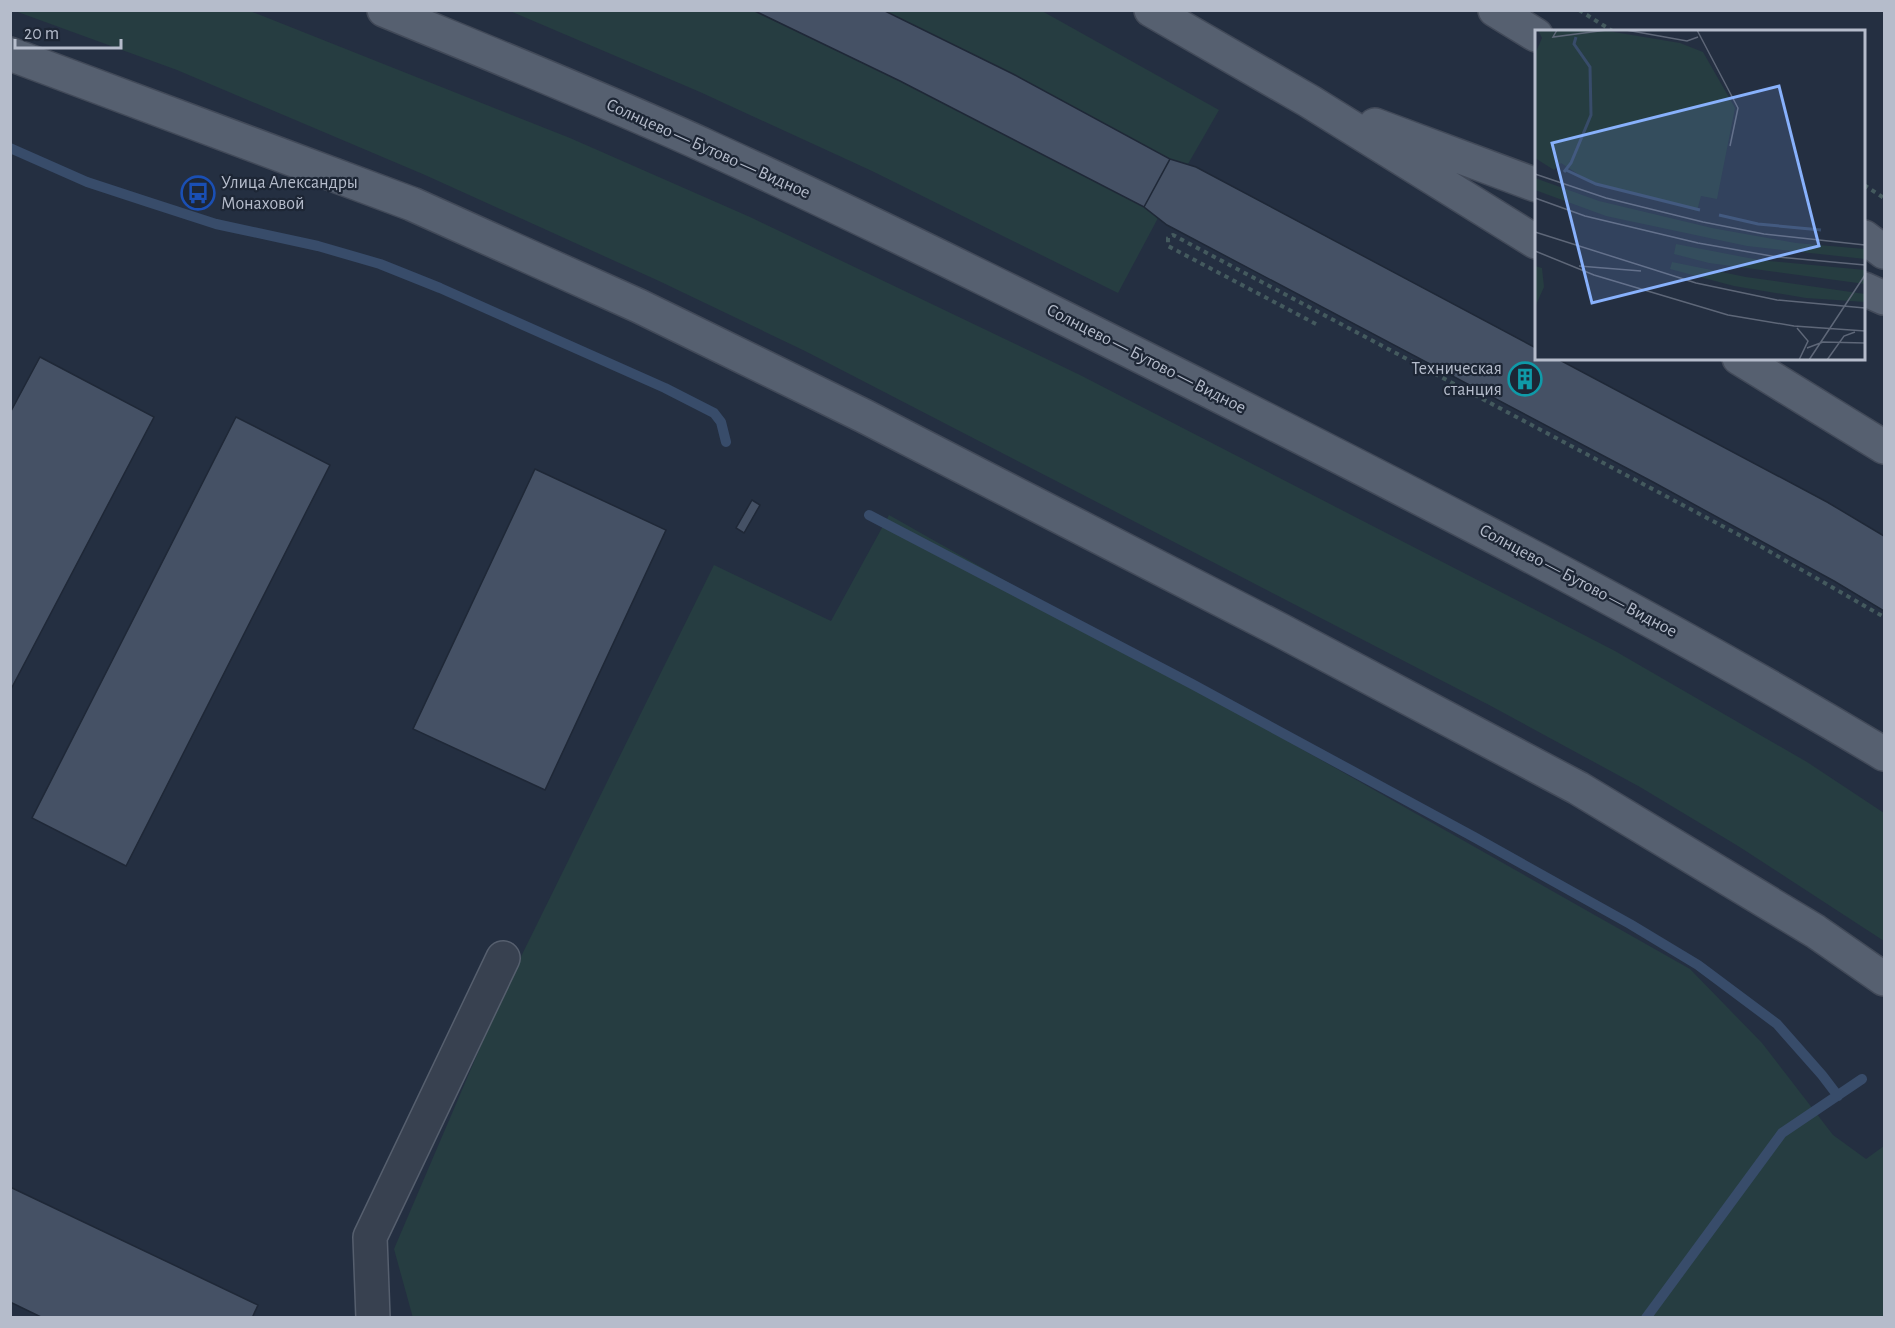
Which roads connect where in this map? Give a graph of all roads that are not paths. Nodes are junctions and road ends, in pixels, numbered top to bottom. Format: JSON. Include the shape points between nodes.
{"nodes":[{"id":1,"x":384,"y":10,"type":"edge"},
{"id":2,"x":1152,"y":10,"type":"edge"},
{"id":3,"x":1496,"y":10,"type":"edge"},
{"id":4,"x":1535,"y":34,"type":"edge"},
{"id":5,"x":10,"y":54,"type":"edge"},
{"id":6,"x":1309,"y":101,"type":"junction"},
{"id":7,"x":1535,"y":185,"type":"edge"},
{"id":8,"x":1865,"y":238,"type":"edge"},
{"id":9,"x":1535,"y":241,"type":"edge"},
{"id":10,"x":1884,"y":252,"type":"edge"},
{"id":11,"x":1865,"y":291,"type":"edge"},
{"id":12,"x":1884,"y":298,"type":"edge"},
{"id":13,"x":1742,"y":360,"type":"edge"},
{"id":14,"x":1884,"y":447,"type":"edge"},
{"id":15,"x":1884,"y":754,"type":"edge"},
{"id":16,"x":503,"y":958,"type":"dead end"},
{"id":17,"x":1884,"y":979,"type":"edge"},
{"id":18,"x":373,"y":1317,"type":"edge"}],
"edges":[{"from":1,"to":15,"type":"main road","name":"Солнцево — Бутово — Видное","via":[[707,146],[974,272],[1616,600]]},
{"from":2,"to":6,"type":"main road"},
{"from":3,"to":4,"type":"main road"},
{"from":5,"to":17,"type":"main road","via":[[412,204],[639,306],[864,416],[1578,788],[1815,932]]},
{"from":6,"to":7,"type":"main road"},
{"from":6,"to":9,"type":"main road"},
{"from":8,"to":10,"type":"main road"},
{"from":11,"to":12,"type":"main road"},
{"from":13,"to":14,"type":"main road"},
{"from":16,"to":18,"type":"street","via":[[370,1237]]}]}
